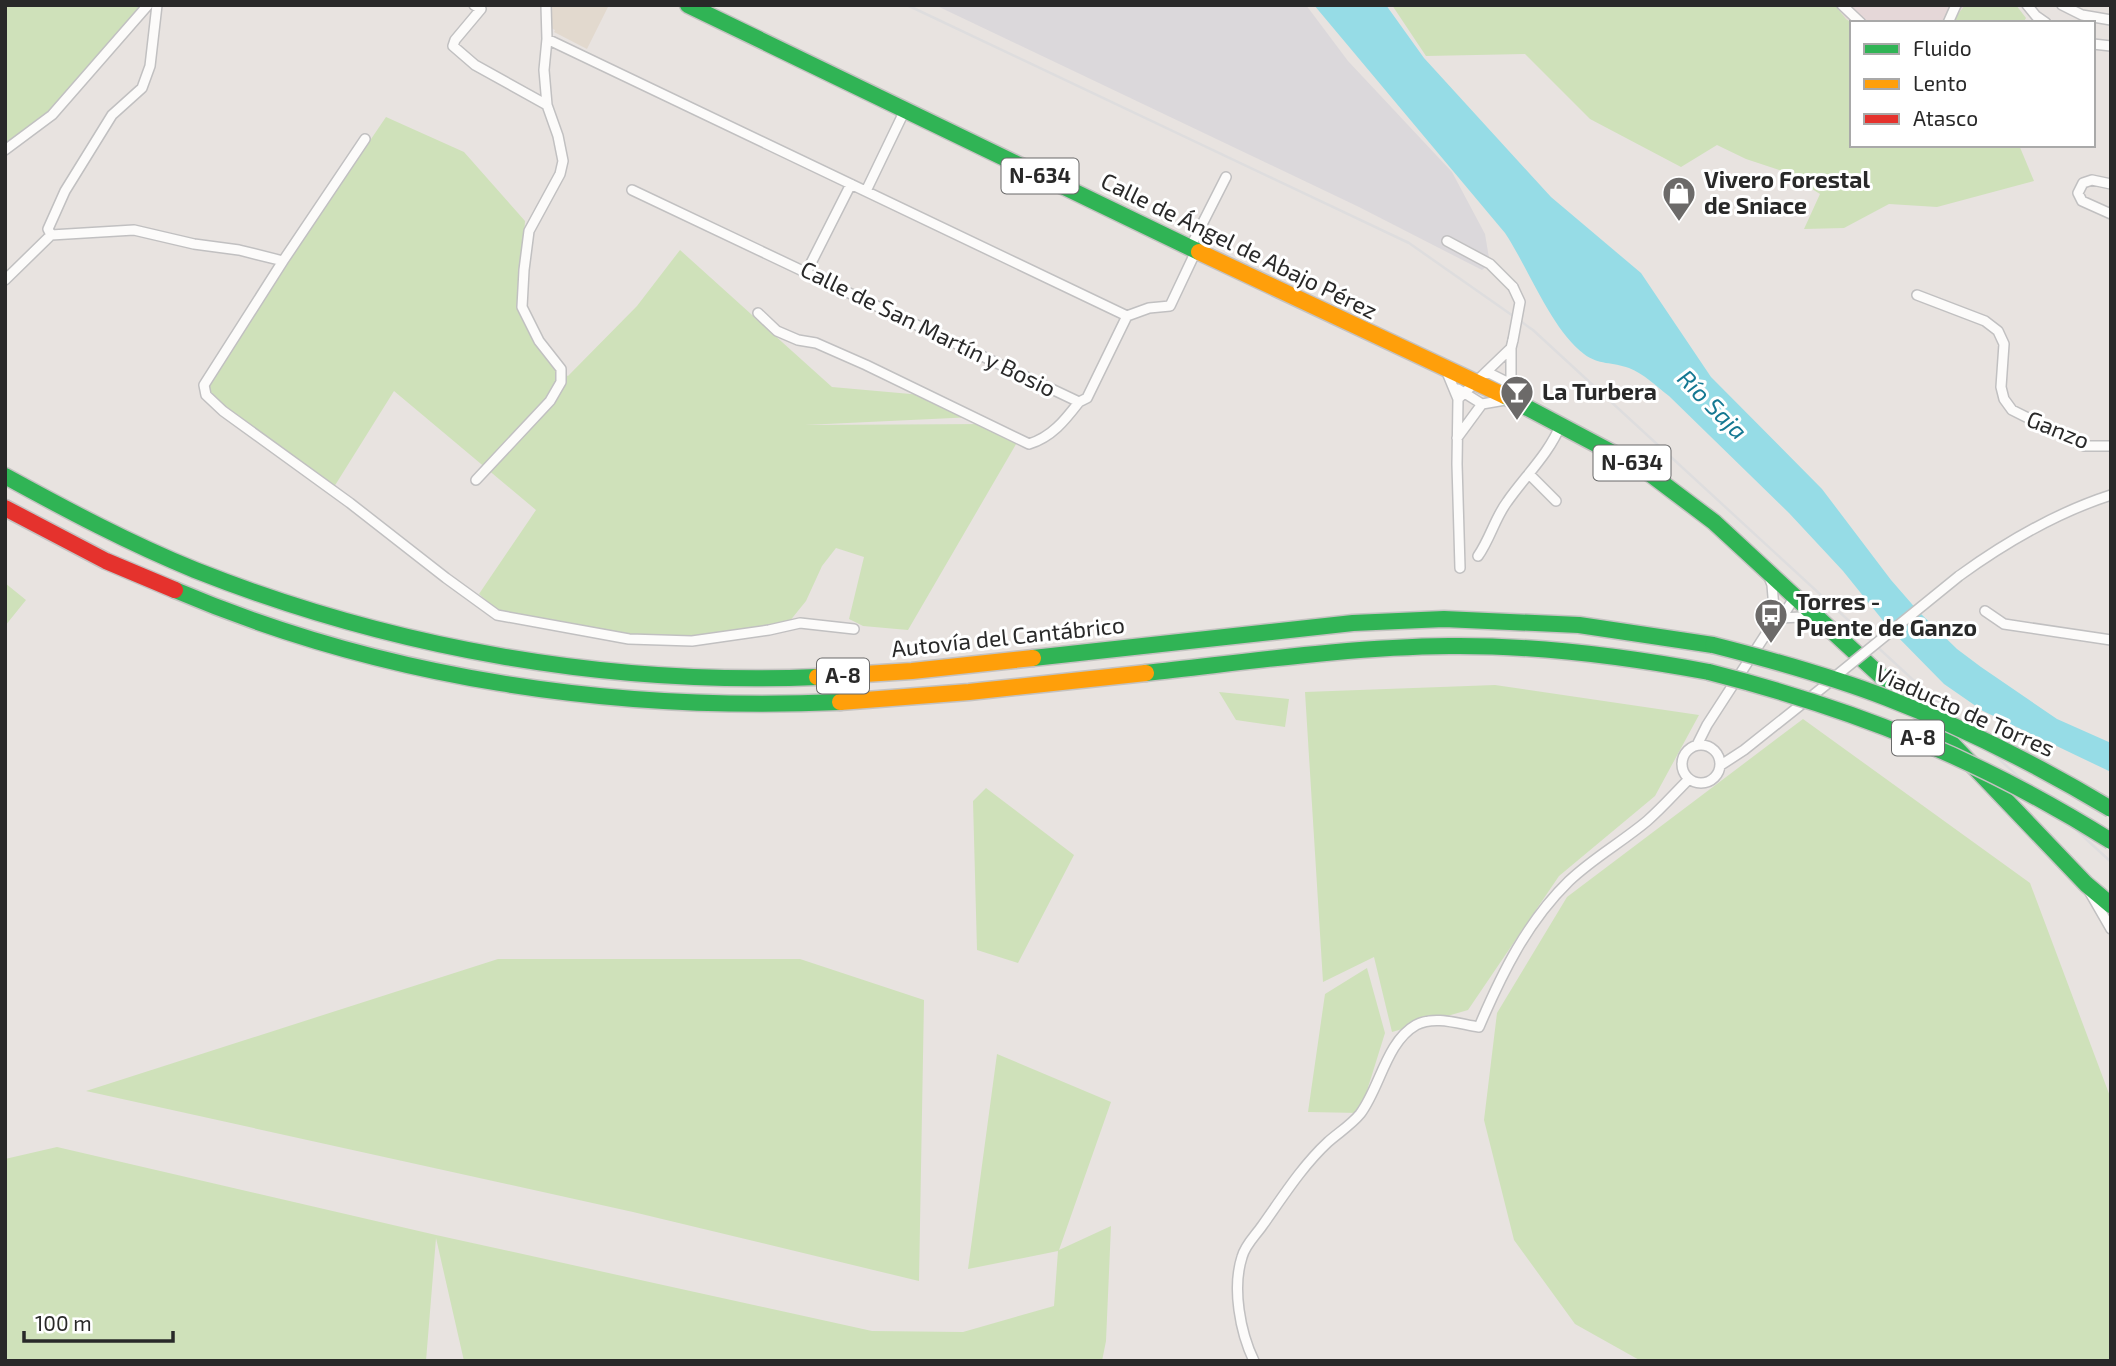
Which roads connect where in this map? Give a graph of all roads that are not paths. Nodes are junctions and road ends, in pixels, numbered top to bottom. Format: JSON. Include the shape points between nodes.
{"nodes":[{"id":1,"x":148,"y":5,"type":"edge"},
{"id":2,"x":157,"y":5,"type":"edge"},
{"id":3,"x":546,"y":5,"type":"edge"},
{"id":4,"x":688,"y":5,"type":"edge"},
{"id":5,"x":1842,"y":5,"type":"edge"},
{"id":6,"x":1956,"y":5,"type":"edge"},
{"id":7,"x":2027,"y":5,"type":"edge"},
{"id":8,"x":2062,"y":5,"type":"edge"},
{"id":9,"x":477,"y":7,"type":"edge"},
{"id":10,"x":2111,"y":20,"type":"edge"},
{"id":11,"x":1859,"y":21,"type":"edge"},
{"id":12,"x":1949,"y":21,"type":"edge"},
{"id":13,"x":2043,"y":21,"type":"edge"},
{"id":14,"x":547,"y":39,"type":"junction"},
{"id":15,"x":547,"y":104,"type":"junction"},
{"id":16,"x":905,"y":110,"type":"junction"},
{"id":17,"x":365,"y":139,"type":"dead end"},
{"id":18,"x":5,"y":150,"type":"edge"},
{"id":19,"x":1226,"y":177,"type":"dead end"},
{"id":20,"x":851,"y":184,"type":"junction"},
{"id":21,"x":2111,"y":184,"type":"edge"},
{"id":22,"x":632,"y":190,"type":"dead end"},
{"id":23,"x":866,"y":191,"type":"junction"},
{"id":24,"x":2111,"y":214,"type":"edge"},
{"id":25,"x":51,"y":235,"type":"junction"},
{"id":26,"x":1447,"y":241,"type":"dead end"},
{"id":27,"x":1193,"y":249,"type":"junction"},
{"id":28,"x":283,"y":261,"type":"junction"},
{"id":29,"x":807,"y":271,"type":"junction"},
{"id":30,"x":5,"y":280,"type":"edge"},
{"id":31,"x":1917,"y":295,"type":"dead end"},
{"id":32,"x":758,"y":313,"type":"dead end"},
{"id":33,"x":1127,"y":316,"type":"junction"},
{"id":34,"x":1512,"y":344,"type":"junction"},
{"id":35,"x":1470,"y":386,"type":"junction"},
{"id":36,"x":1511,"y":391,"type":"junction"},
{"id":37,"x":1079,"y":402,"type":"junction"},
{"id":38,"x":1482,"y":404,"type":"junction"},
{"id":39,"x":1560,"y":424,"type":"junction"},
{"id":40,"x":1457,"y":438,"type":"junction"},
{"id":41,"x":2111,"y":446,"type":"edge"},
{"id":42,"x":1529,"y":474,"type":"junction"},
{"id":43,"x":5,"y":476,"type":"edge"},
{"id":44,"x":476,"y":480,"type":"dead end"},
{"id":45,"x":2111,"y":495,"type":"edge"},
{"id":46,"x":1556,"y":501,"type":"dead end"},
{"id":47,"x":5,"y":508,"type":"edge"},
{"id":48,"x":1478,"y":556,"type":"dead end"},
{"id":49,"x":1765,"y":567,"type":"junction"},
{"id":50,"x":1460,"y":568,"type":"dead end"},
{"id":51,"x":1796,"y":595,"type":"junction"},
{"id":52,"x":1985,"y":611,"type":"dead end"},
{"id":53,"x":1776,"y":617,"type":"junction"},
{"id":54,"x":1827,"y":624,"type":"junction"},
{"id":55,"x":854,"y":629,"type":"dead end"},
{"id":56,"x":2111,"y":640,"type":"edge"},
{"id":57,"x":1713,"y":645,"type":"joint"},
{"id":58,"x":1697,"y":745,"type":"junction"},
{"id":59,"x":1720,"y":765,"type":"junction"},
{"id":60,"x":1689,"y":779,"type":"junction"},
{"id":61,"x":2111,"y":809,"type":"edge"},
{"id":62,"x":2111,"y":841,"type":"edge"},
{"id":63,"x":2086,"y":884,"type":"junction"},
{"id":64,"x":2111,"y":905,"type":"edge"},
{"id":65,"x":2111,"y":929,"type":"edge"},
{"id":66,"x":1254,"y":1361,"type":"edge"}],
"edges":[{"from":1,"to":18,"type":"street","via":[[52,116]]},
{"from":2,"to":25,"type":"street","via":[[150,66],[142,88],[112,115],[88,151],[53,216],[48,229]]},
{"from":3,"to":14,"type":"street"},
{"from":4,"to":16,"type":"highway","name":"Calle de Ángel de Abajo Pérez","number":"N-634"},
{"from":5,"to":11,"type":"street"},
{"from":6,"to":12,"type":"street"},
{"from":7,"to":13,"type":"street"},
{"from":8,"to":10,"type":"street","via":[[2082,15]]},
{"from":9,"to":15,"type":"street","via":[[453,46],[475,65]]},
{"from":14,"to":15,"type":"street"},
{"from":14,"to":20,"type":"street"},
{"from":15,"to":44,"type":"street","via":[[563,161],[529,231],[522,307],[539,341],[561,369],[561,382],[550,401]]},
{"from":16,"to":23,"type":"street"},
{"from":16,"to":27,"type":"highway","name":"Calle de Ángel de Abajo Pérez","number":"N-634"},
{"from":17,"to":28,"type":"street"},
{"from":19,"to":27,"type":"street"},
{"from":20,"to":23,"type":"street"},
{"from":20,"to":29,"type":"street"},
{"from":21,"to":24,"type":"street","via":[[2092,180],[2083,183],[2078,192],[2082,201]]},
{"from":22,"to":29,"type":"street","name":"Calle de San Martín y Bosio"},
{"from":23,"to":33,"type":"street"},
{"from":25,"to":28,"type":"street","via":[[134,230]]},
{"from":25,"to":30,"type":"street"},
{"from":26,"to":34,"type":"street","bridge":true,"via":[[1490,264],[1513,287],[1520,302]]},
{"from":27,"to":33,"type":"street","via":[[1170,306]]},
{"from":27,"to":35,"type":"highway","name":"Calle de Ángel de Abajo Pérez","number":"N-634"},
{"from":28,"to":55,"type":"street","via":[[204,385],[206,395],[497,615],[629,639],[692,641],[800,623]]},
{"from":29,"to":37,"type":"street","name":"Calle de San Martín y Bosio"},
{"from":31,"to":41,"type":"street","name":"Ganzo","via":[[1985,321],[1998,331],[2004,344],[2001,387],[2012,410],[2084,446]]},
{"from":32,"to":37,"type":"street","name":"Calle de San Martín y Bosio","via":[[777,331],[866,365],[1028,444],[1062,424]]},
{"from":33,"to":37,"type":"street","via":[[1087,398]]},
{"from":34,"to":35,"type":"street"},
{"from":34,"to":36,"type":"street"},
{"from":35,"to":36,"type":"highway","number":"N-634"},
{"from":35,"to":38,"type":"street"},
{"from":35,"to":40,"type":"street"},
{"from":36,"to":38,"type":"street"},
{"from":36,"to":39,"type":"highway","number":"N-634"},
{"from":38,"to":40,"type":"street"},
{"from":39,"to":42,"type":"street"},
{"from":39,"to":49,"type":"highway","number":"N-634","via":[[1665,484]]},
{"from":40,"to":50,"type":"street"},
{"from":42,"to":46,"type":"street"},
{"from":42,"to":48,"type":"street","via":[[1505,504]]},
{"from":43,"to":57,"type":"highway","name":"Autovía del Cantábrico","number":"A-8","via":[[138,545],[297,607],[452,648],[622,673],[725,678],[844,676],[1353,623],[1441,619],[1583,625]]},
{"from":45,"to":59,"type":"street","bridge":true,"via":[[2065,511],[1959,576]]},
{"from":47,"to":62,"type":"highway","name":"Viaducto de Torres","number":"A-8","bridge":true,"via":[[133,573],[281,630],[474,680],[632,702],[749,706],[866,702],[1335,653],[1450,646],[1624,657],[1709,672],[1905,732],[2009,782]]},
{"from":49,"to":51,"type":"highway","number":"N-634"},
{"from":49,"to":53,"type":"street"},
{"from":51,"to":53,"type":"street"},
{"from":51,"to":54,"type":"highway","number":"N-634"},
{"from":52,"to":56,"type":"street","via":[[2004,624]]},
{"from":53,"to":54,"type":"street"},
{"from":53,"to":58,"type":"street"},
{"from":54,"to":63,"type":"highway","number":"N-634","via":[[1935,726]]},
{"from":57,"to":61,"type":"highway","name":"Viaducto de Torres","number":"A-8","bridge":true,"via":[[1907,705],[2015,755]]},
{"from":58,"to":59,"type":"street","via":[[1714,749]]},
{"from":58,"to":60,"type":"street","via":[[1683,756],[1682,769]]},
{"from":59,"to":60,"type":"street","via":[[1712,780],[1700,783]]},
{"from":60,"to":66,"type":"street","via":[[1647,821],[1570,880],[1547,905],[1498,982],[1479,1027],[1436,1020],[1406,1032],[1360,1113],[1310,1161],[1251,1239],[1238,1274],[1242,1318]]},
{"from":63,"to":64,"type":"highway","number":"N-634"},
{"from":63,"to":65,"type":"street"}]}
